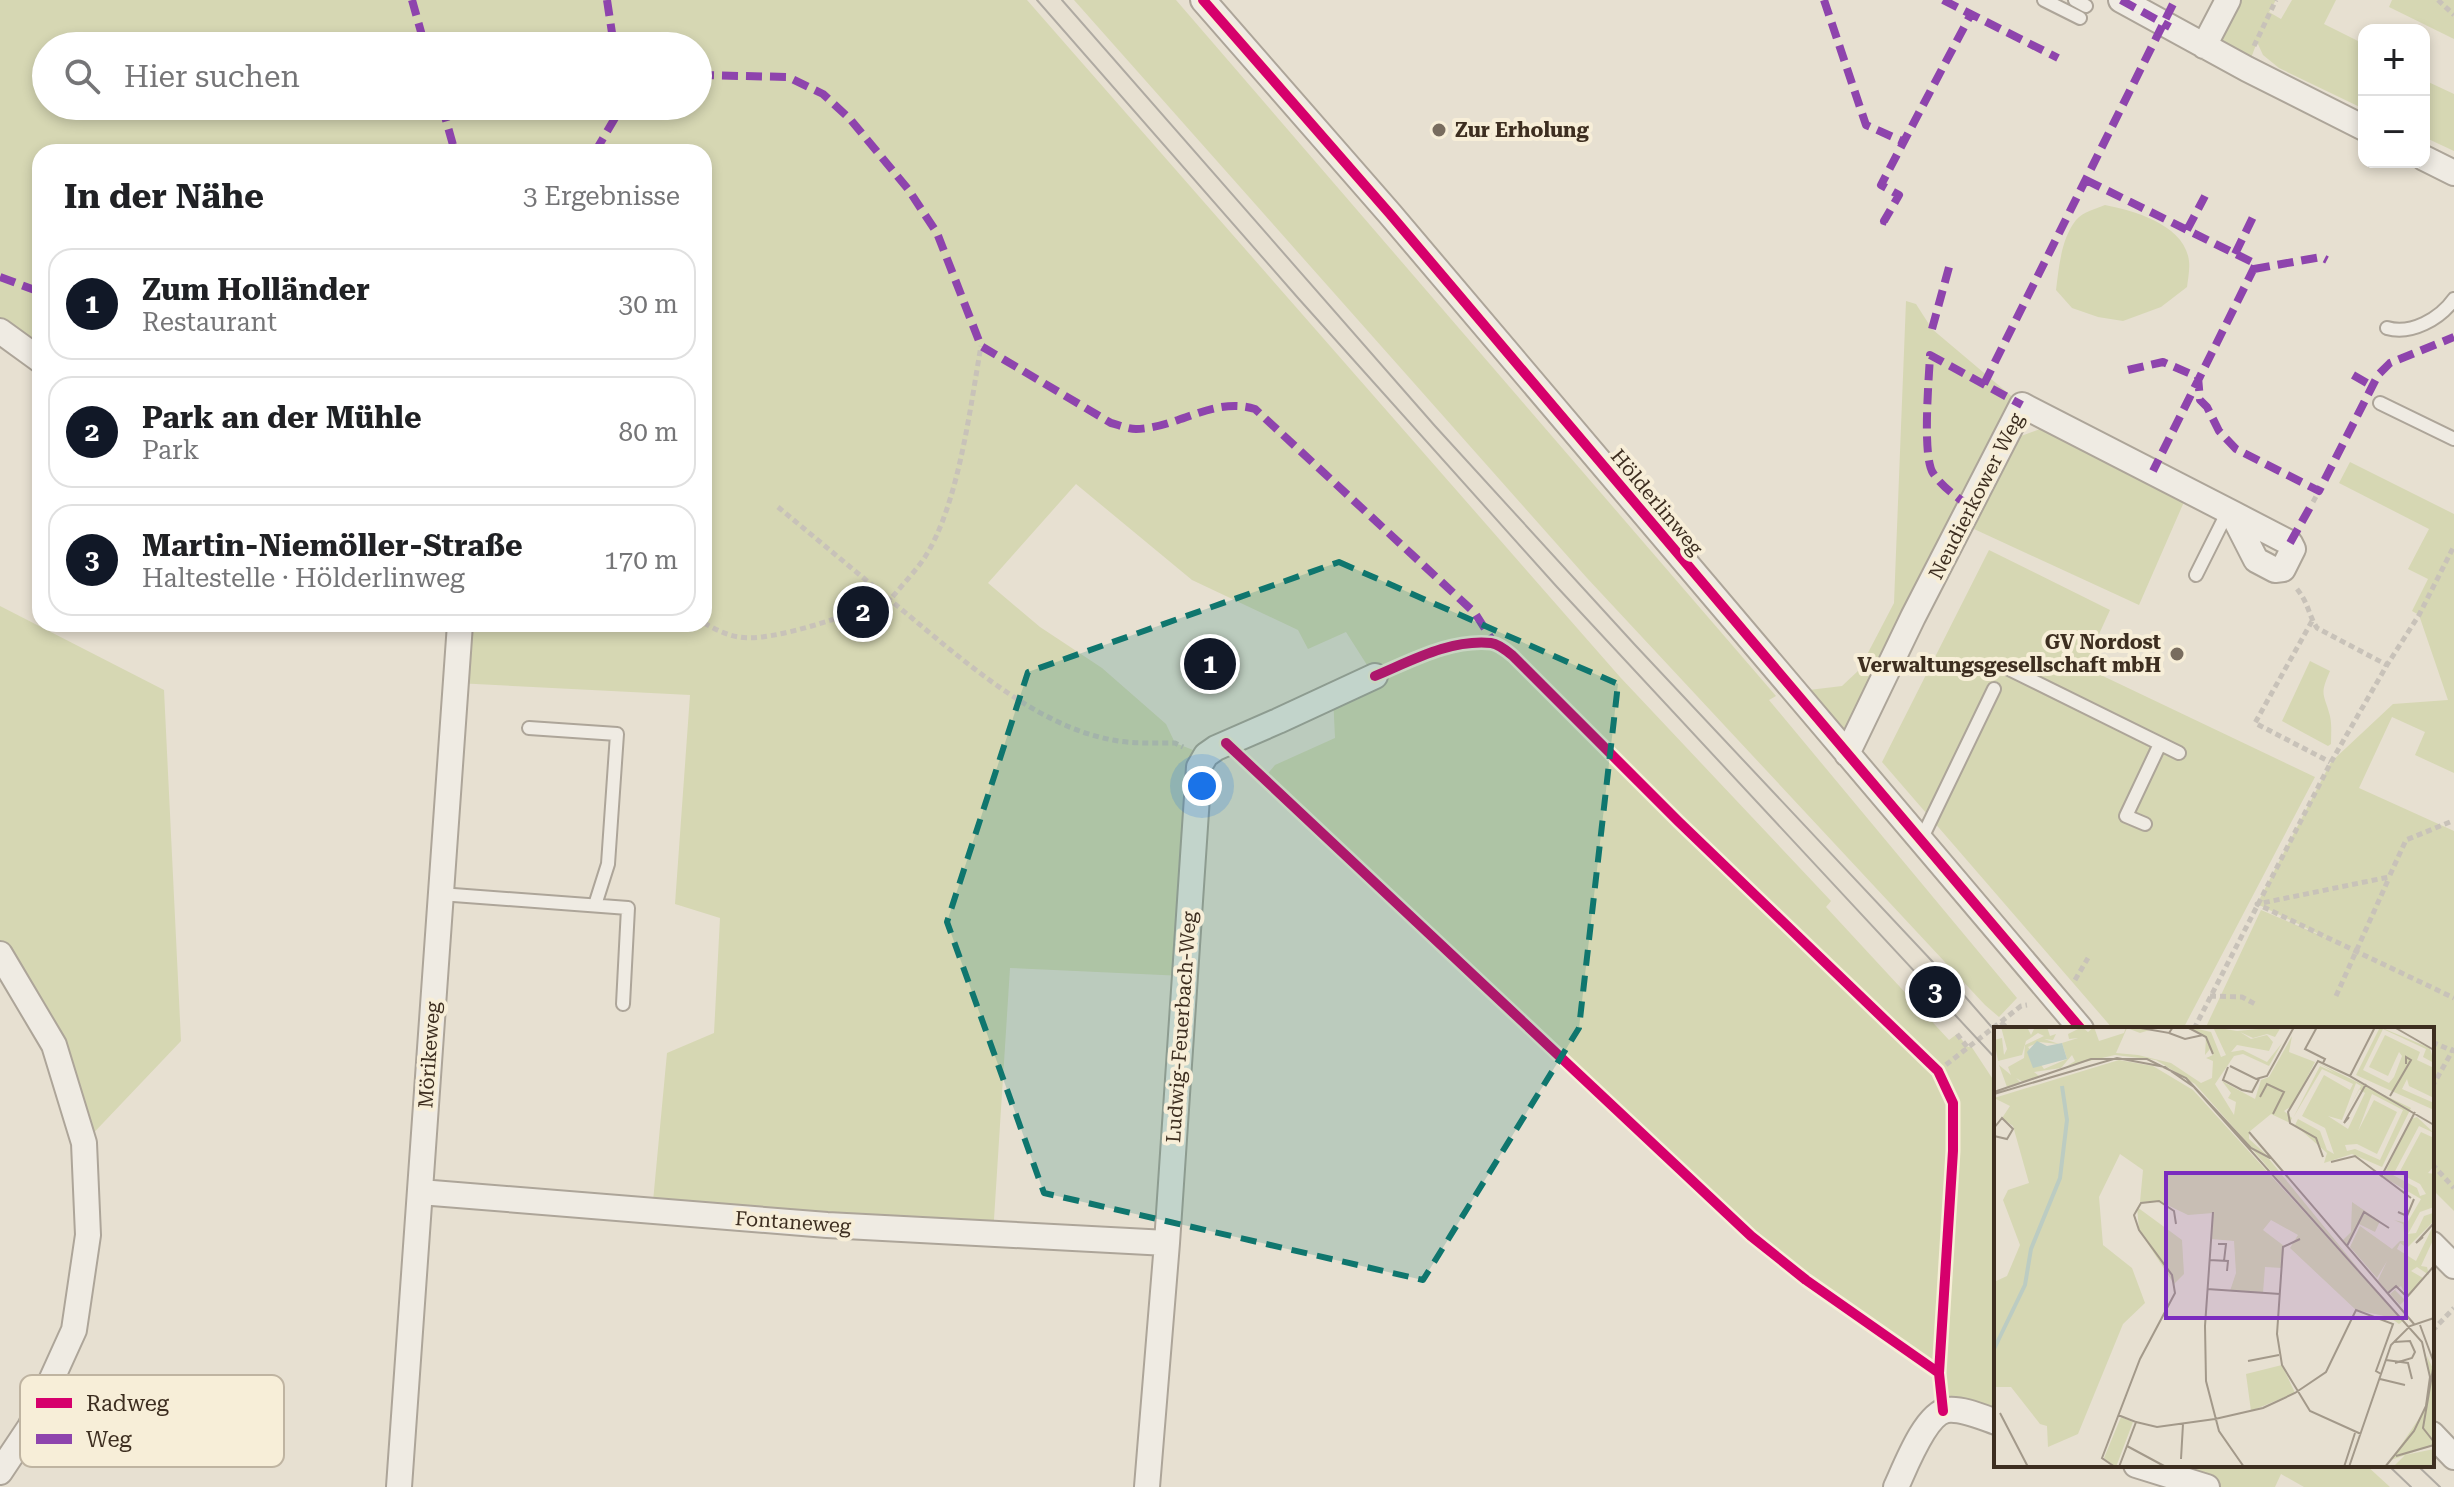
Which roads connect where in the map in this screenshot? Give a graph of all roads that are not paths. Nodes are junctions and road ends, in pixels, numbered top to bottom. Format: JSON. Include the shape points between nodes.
{"nodes":[{"id":1,"x":1203,"y":0,"type":"edge"},
{"id":2,"x":2044,"y":0,"type":"edge"},
{"id":3,"x":2121,"y":0,"type":"edge"},
{"id":4,"x":2228,"y":0,"type":"edge"},
{"id":5,"x":2080,"y":8,"type":"edge"},
{"id":6,"x":2204,"y":46,"type":"junction"},
{"id":7,"x":2358,"y":125,"type":"edge"},
{"id":8,"x":2430,"y":161,"type":"edge"},
{"id":9,"x":2454,"y":173,"type":"edge"},
{"id":10,"x":2454,"y":299,"type":"edge"},
{"id":11,"x":2387,"y":328,"type":"dead end"},
{"id":12,"x":0,"y":331,"type":"edge"},
{"id":13,"x":32,"y":354,"type":"edge"},
{"id":14,"x":2380,"y":403,"type":"dead end"},
{"id":15,"x":2454,"y":439,"type":"edge"},
{"id":16,"x":2230,"y":512,"type":"junction"},
{"id":17,"x":2283,"y":569,"type":"road end"},
{"id":18,"x":2196,"y":575,"type":"dead end"},
{"id":19,"x":459,"y":632,"type":"edge"},
{"id":20,"x":2005,"y":667,"type":"dead end"},
{"id":21,"x":1375,"y":676,"type":"dead end"},
{"id":22,"x":1994,"y":689,"type":"dead end"},
{"id":23,"x":529,"y":728,"type":"dead end"},
{"id":24,"x":2160,"y":744,"type":"junction"},
{"id":25,"x":2179,"y":753,"type":"dead end"},
{"id":26,"x":1847,"y":754,"type":"junction"},
{"id":27,"x":2145,"y":824,"type":"dead end"},
{"id":28,"x":1921,"y":840,"type":"junction"},
{"id":29,"x":440,"y":894,"type":"junction"},
{"id":30,"x":595,"y":905,"type":"junction"},
{"id":31,"x":0,"y":954,"type":"edge"},
{"id":32,"x":623,"y":1004,"type":"dead end"},
{"id":33,"x":2079,"y":1027,"type":"edge"},
{"id":34,"x":420,"y":1192,"type":"junction"},
{"id":35,"x":1167,"y":1243,"type":"junction"},
{"id":36,"x":2434,"y":1246,"type":"edge"},
{"id":37,"x":2454,"y":1266,"type":"edge"},
{"id":38,"x":54,"y":1375,"type":"edge"},
{"id":39,"x":1994,"y":1421,"type":"edge"},
{"id":40,"x":2434,"y":1436,"type":"edge"},
{"id":41,"x":20,"y":1442,"type":"edge"},
{"id":42,"x":2454,"y":1457,"type":"edge"},
{"id":43,"x":2142,"y":1467,"type":"edge"},
{"id":44,"x":0,"y":1472,"type":"edge"},
{"id":45,"x":399,"y":1487,"type":"edge"},
{"id":46,"x":1147,"y":1487,"type":"edge"},
{"id":47,"x":1896,"y":1487,"type":"edge"},
{"id":48,"x":2207,"y":1487,"type":"edge"}],
"edges":[{"from":1,"to":26,"type":"street","name":"Hölderlinweg"},
{"from":2,"to":5,"type":"lane"},
{"from":3,"to":6,"type":"street"},
{"from":4,"to":6,"type":"street"},
{"from":6,"to":7,"type":"street"},
{"from":8,"to":9,"type":"street"},
{"from":10,"to":11,"type":"lane","via":[[2420,325]]},
{"from":12,"to":13,"type":"street"},
{"from":14,"to":15,"type":"lane"},
{"from":16,"to":17,"type":"street","via":[[2256,560]]},
{"from":16,"to":18,"type":"lane"},
{"from":16,"to":26,"type":"street","name":"Neudierkower Weg","via":[[2022,405]]},
{"from":19,"to":29,"type":"street","name":"Mörikeweg"},
{"from":20,"to":24,"type":"lane"},
{"from":21,"to":35,"type":"street","name":"Ludwig-Feuerbach-Weg","via":[[1216,748],[1199,767]]},
{"from":22,"to":28,"type":"lane"},
{"from":23,"to":30,"type":"lane","via":[[617,734],[608,864]]},
{"from":24,"to":25,"type":"lane"},
{"from":24,"to":27,"type":"lane","via":[[2126,816]]},
{"from":26,"to":28,"type":"street","name":"Hölderlinweg"},
{"from":28,"to":33,"type":"street","name":"Hölderlinweg"},
{"from":29,"to":30,"type":"lane"},
{"from":29,"to":34,"type":"street","name":"Mörikeweg"},
{"from":30,"to":32,"type":"lane","via":[[628,908]]},
{"from":31,"to":38,"type":"street","via":[[54,1045],[84,1143],[88,1235],[74,1330]]},
{"from":34,"to":35,"type":"street","name":"Fontaneweg","via":[[827,1225]]},
{"from":34,"to":45,"type":"street","name":"Mörikeweg"},
{"from":35,"to":46,"type":"street","name":"Ludwig-Feuerbach-Weg"},
{"from":36,"to":37,"type":"street"},
{"from":39,"to":47,"type":"street","via":[[1943,1411],[1924,1431]]},
{"from":40,"to":42,"type":"street"},
{"from":41,"to":44,"type":"street"},
{"from":43,"to":48,"type":"street"}]}
